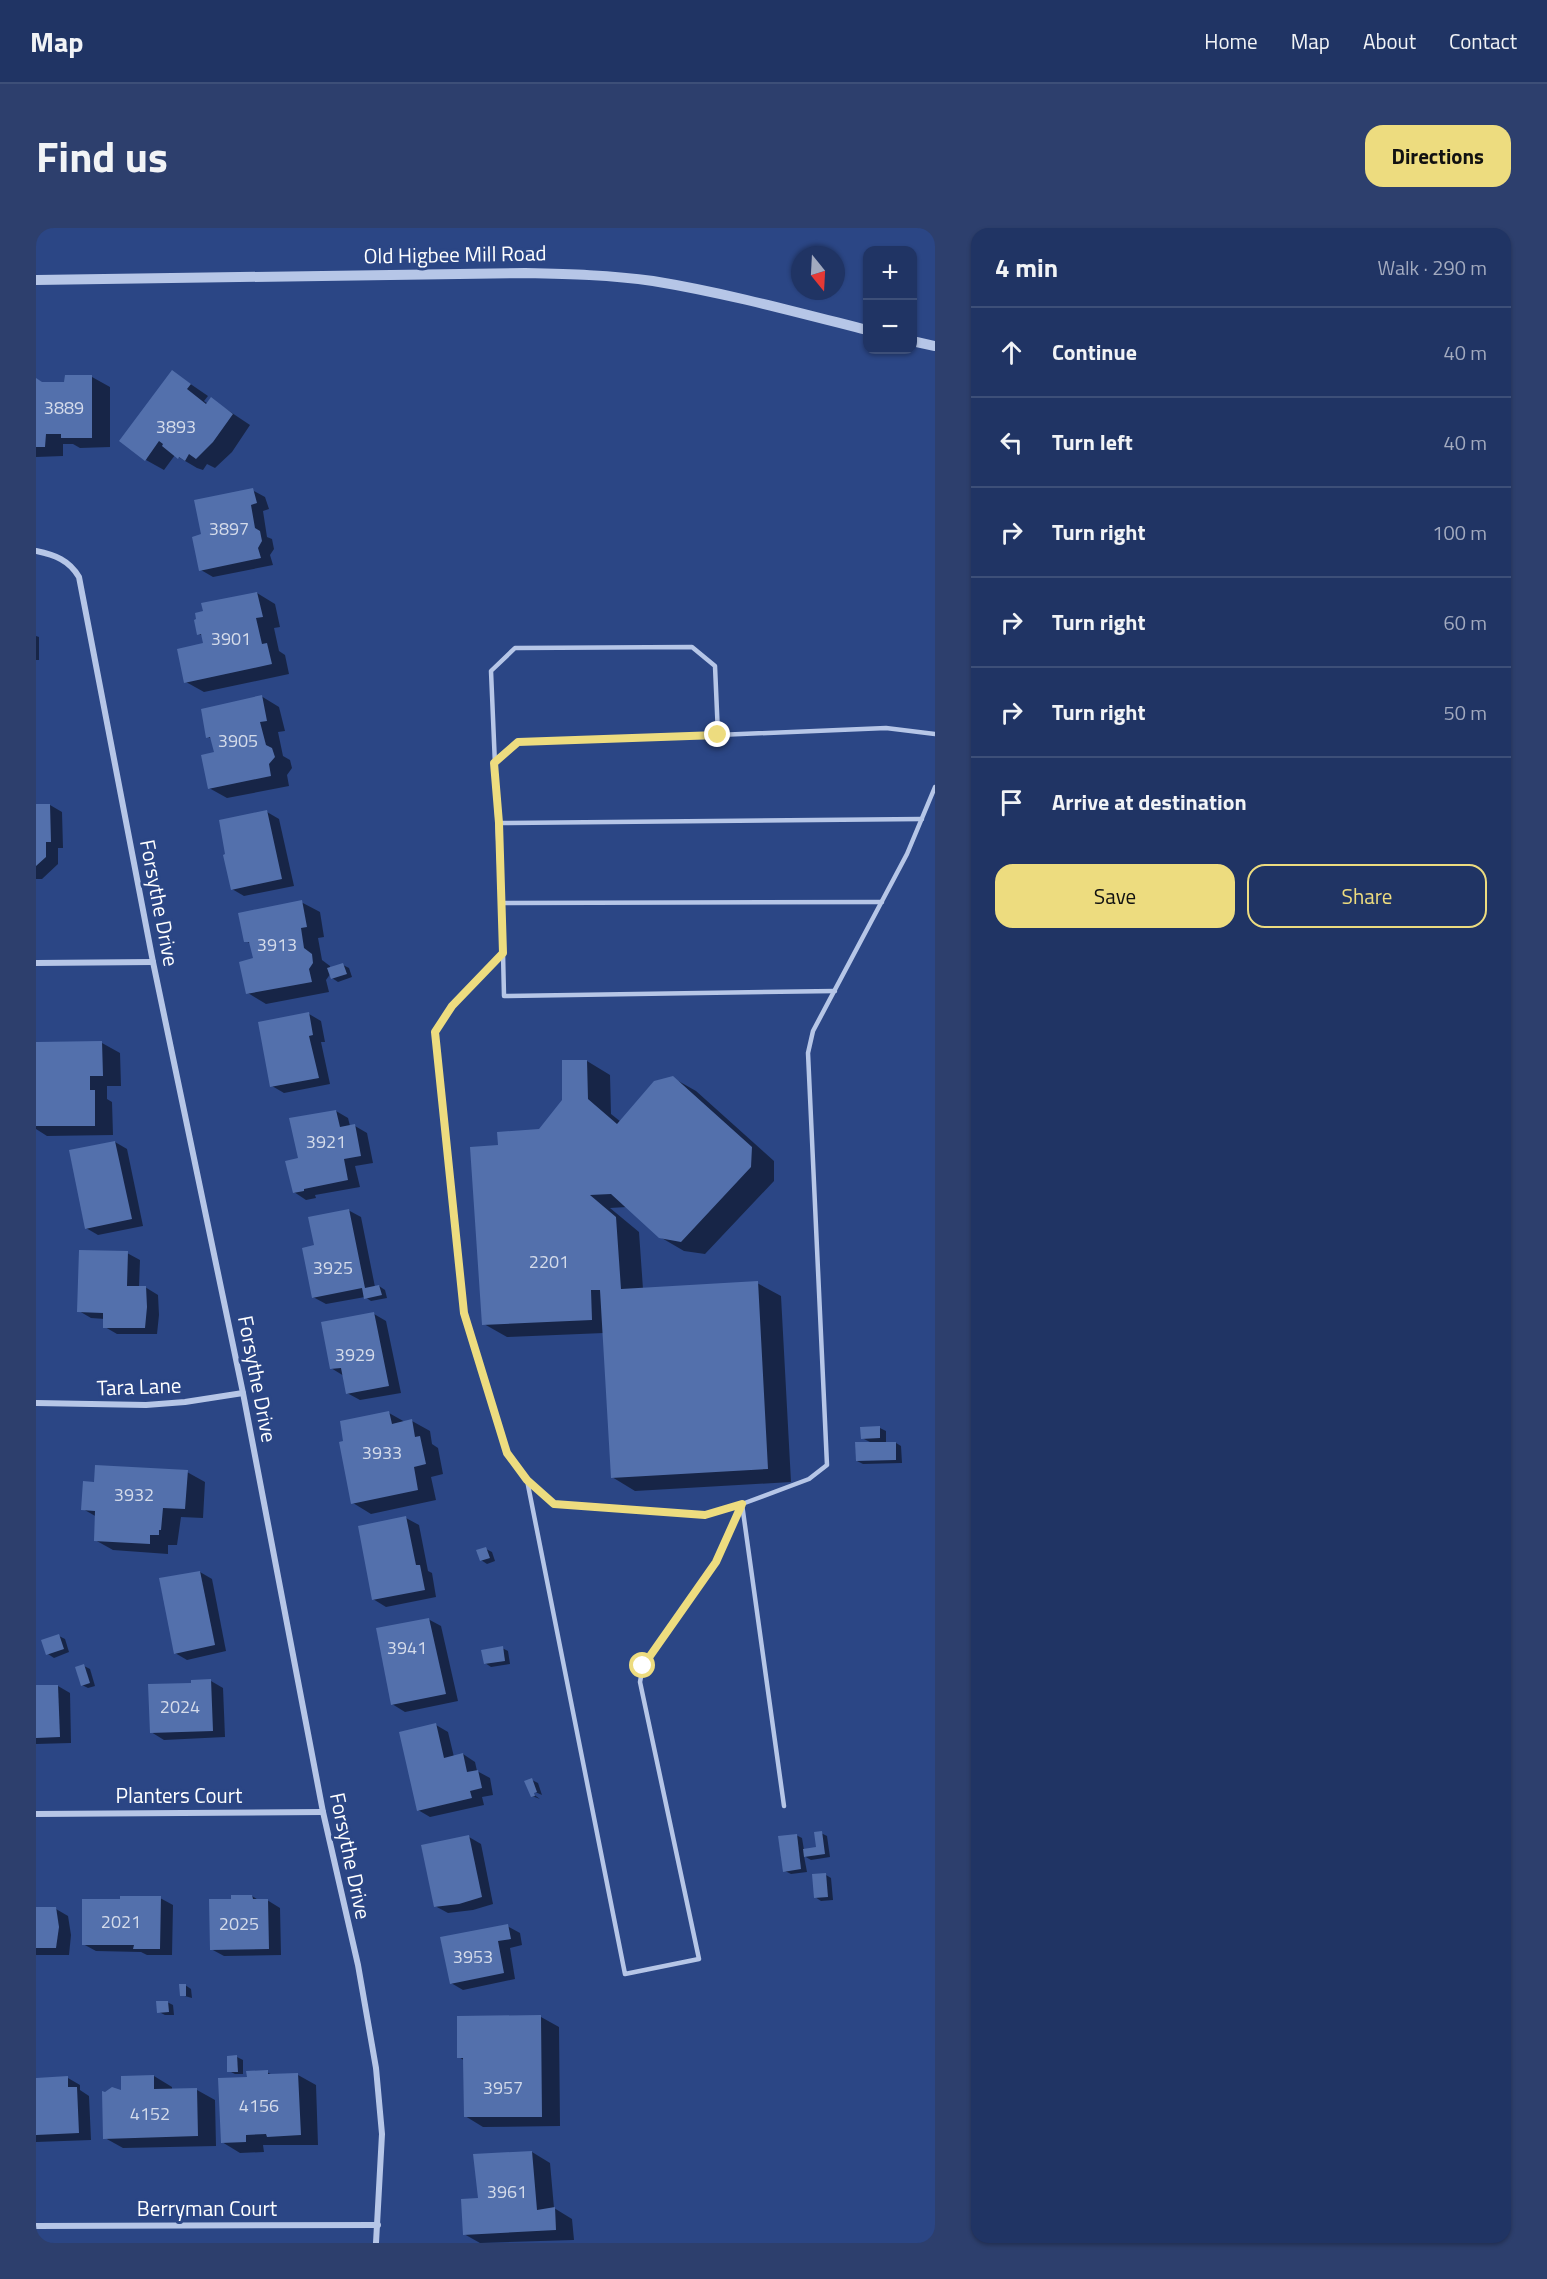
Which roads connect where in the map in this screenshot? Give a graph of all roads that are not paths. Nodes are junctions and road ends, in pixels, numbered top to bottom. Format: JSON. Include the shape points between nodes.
{"nodes":[{"id":1,"x":36,"y":280,"type":"edge"},
{"id":2,"x":863,"y":329,"type":"edge"},
{"id":3,"x":917,"y":342,"type":"edge"},
{"id":4,"x":935,"y":346,"type":"edge"},
{"id":5,"x":36,"y":551,"type":"edge"},
{"id":6,"x":935,"y":734,"type":"edge"},
{"id":7,"x":718,"y":735,"type":"junction"},
{"id":8,"x":494,"y":763,"type":"junction"},
{"id":9,"x":935,"y":787,"type":"edge"},
{"id":10,"x":922,"y":819,"type":"junction"},
{"id":11,"x":499,"y":823,"type":"junction"},
{"id":12,"x":882,"y":902,"type":"junction"},
{"id":13,"x":502,"y":903,"type":"junction"},
{"id":14,"x":503,"y":953,"type":"junction"},
{"id":15,"x":153,"y":962,"type":"junction"},
{"id":16,"x":36,"y":963,"type":"edge"},
{"id":17,"x":835,"y":991,"type":"junction"},
{"id":18,"x":243,"y":1393,"type":"junction"},
{"id":19,"x":36,"y":1403,"type":"edge"},
{"id":20,"x":527,"y":1480,"type":"junction"},
{"id":21,"x":742,"y":1504,"type":"junction"},
{"id":22,"x":784,"y":1806,"type":"dead end"},
{"id":23,"x":323,"y":1812,"type":"junction"},
{"id":24,"x":36,"y":1814,"type":"edge"},
{"id":25,"x":378,"y":2225,"type":"junction"},
{"id":26,"x":36,"y":2226,"type":"edge"},
{"id":27,"x":376,"y":2243,"type":"edge"}],
"edges":[{"from":1,"to":2,"type":"street","name":"Old Higbee Mill Road","via":[[595,275],[709,291]]},
{"from":3,"to":4,"type":"street"},
{"from":5,"to":15,"type":"street","name":"Forsythe Drive","via":[[58,556],[80,577]]},
{"from":6,"to":7,"type":"lane","via":[[886,728]]},
{"from":7,"to":8,"type":"lane","via":[[518,742]]},
{"from":7,"to":8,"type":"lane","via":[[715,666],[692,647],[515,648],[491,671]]},
{"from":8,"to":11,"type":"lane"},
{"from":9,"to":10,"type":"lane"},
{"from":10,"to":11,"type":"lane"},
{"from":10,"to":12,"type":"lane"},
{"from":11,"to":13,"type":"lane"},
{"from":12,"to":13,"type":"lane"},
{"from":12,"to":17,"type":"lane"},
{"from":13,"to":14,"type":"lane"},
{"from":14,"to":17,"type":"lane","via":[[504,996]]},
{"from":14,"to":20,"type":"lane","via":[[452,1006],[435,1032],[464,1313],[507,1453]]},
{"from":15,"to":16,"type":"street"},
{"from":15,"to":18,"type":"street","name":"Forsythe Drive"},
{"from":17,"to":21,"type":"lane","via":[[813,1031],[808,1053],[827,1465],[809,1479]]},
{"from":18,"to":19,"type":"street","name":"Tara Lane","via":[[146,1405]]},
{"from":18,"to":23,"type":"street","name":"Forsythe Drive"},
{"from":20,"to":21,"type":"lane","via":[[554,1504],[705,1515]]},
{"from":20,"to":21,"type":"lane","via":[[625,1974],[699,1959],[640,1682],[643,1666],[716,1562]]},
{"from":21,"to":22,"type":"lane"},
{"from":23,"to":24,"type":"street","name":"Planters Court"},
{"from":23,"to":25,"type":"street","name":"Forsythe Drive","via":[[358,1965],[376,2068],[382,2134]]},
{"from":25,"to":26,"type":"street","name":"Berryman Court"},
{"from":25,"to":27,"type":"street","name":"Forsythe Drive"}]}
